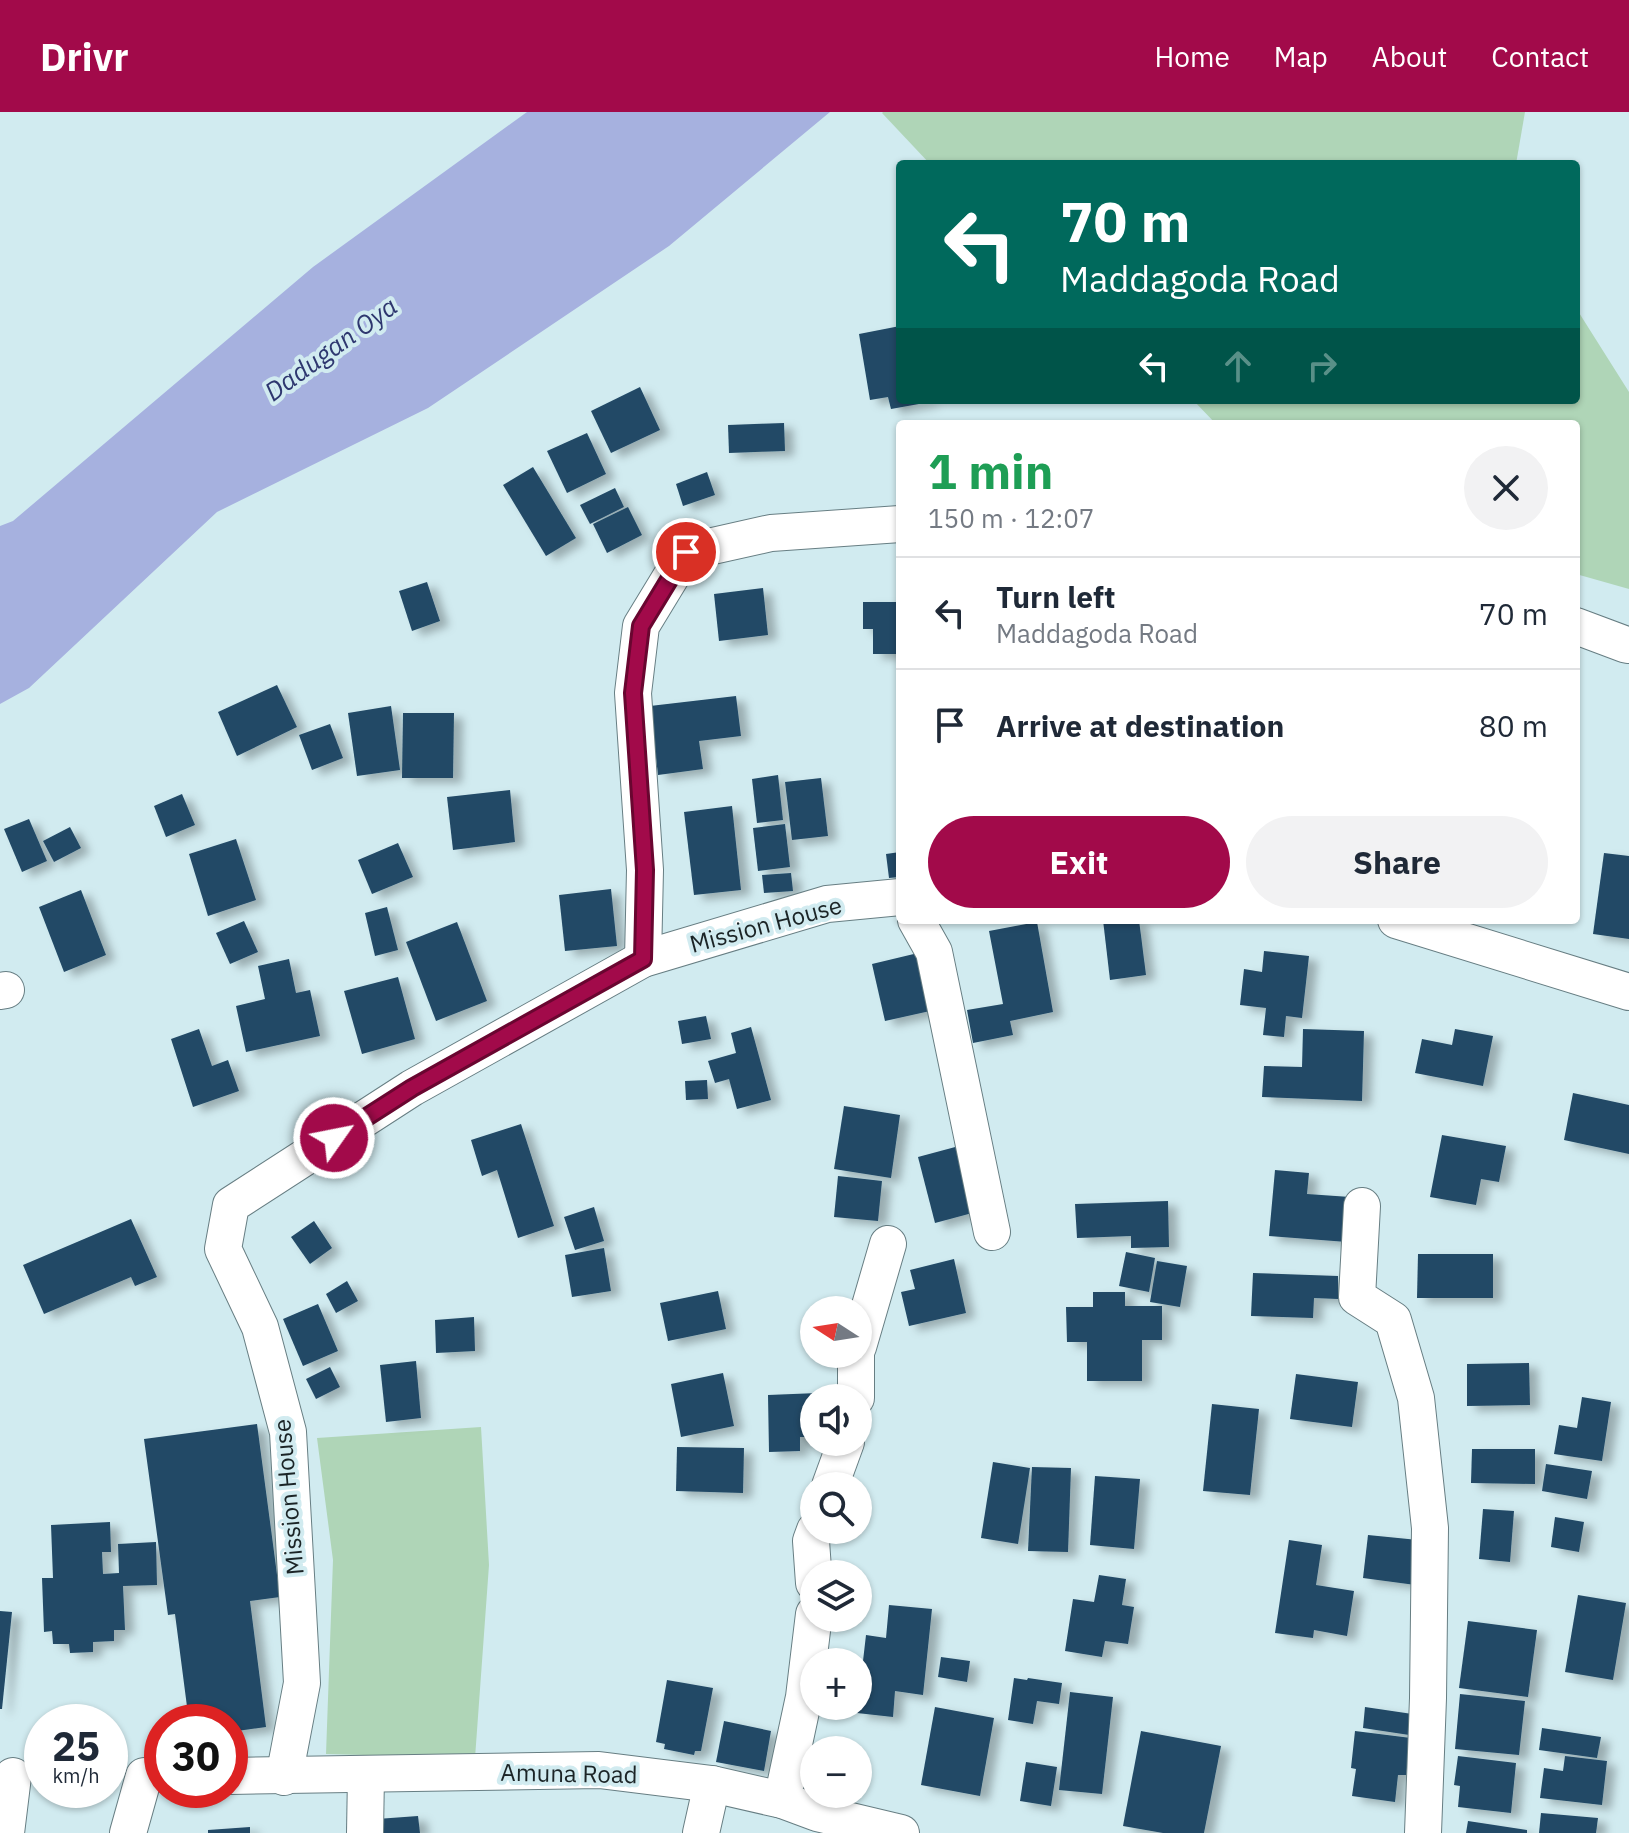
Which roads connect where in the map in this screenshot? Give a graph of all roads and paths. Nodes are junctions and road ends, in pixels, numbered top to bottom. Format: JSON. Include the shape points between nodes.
{"nodes":[{"id":1,"x":896,"y":524,"type":"edge"},
{"id":2,"x":1580,"y":628,"type":"edge"},
{"id":3,"x":1629,"y":645,"type":"edge"},
{"id":4,"x":896,"y":897,"type":"edge"},
{"id":5,"x":918,"y":924,"type":"edge"},
{"id":6,"x":1409,"y":924,"type":"edge"},
{"id":7,"x":643,"y":959,"type":"junction"},
{"id":8,"x":1629,"y":992,"type":"edge"},
{"id":9,"x":1362,"y":1206,"type":"dead end"},
{"id":10,"x":992,"y":1232,"type":"dead end"},
{"id":11,"x":888,"y":1244,"type":"dead end"},
{"id":12,"x":872,"y":1299,"type":"edge"},
{"id":13,"x":812,"y":1632,"type":"edge"},
{"id":14,"x":366,"y":1775,"type":"junction"},
{"id":15,"x":18,"y":1776,"type":"edge"},
{"id":16,"x":139,"y":1776,"type":"edge"},
{"id":17,"x":248,"y":1776,"type":"edge"},
{"id":18,"x":284,"y":1777,"type":"junction"},
{"id":19,"x":712,"y":1784,"type":"junction"},
{"id":20,"x":782,"y":1800,"type":"junction"},
{"id":21,"x":815,"y":1823,"type":"edge"},
{"id":22,"x":6,"y":1833,"type":"edge"},
{"id":23,"x":128,"y":1833,"type":"edge"},
{"id":24,"x":365,"y":1833,"type":"edge"},
{"id":25,"x":701,"y":1833,"type":"edge"},
{"id":26,"x":901,"y":1833,"type":"edge"},
{"id":27,"x":1423,"y":1833,"type":"edge"}],
"edges":[{"from":1,"to":7,"type":"street","via":[[771,533],[686,552],[641,626],[633,693],[645,870]]},
{"from":2,"to":3,"type":"street"},
{"from":4,"to":7,"type":"street","name":"Mission House","via":[[827,904]]},
{"from":5,"to":10,"type":"street","via":[[934,952]]},
{"from":6,"to":8,"type":"street"},
{"from":7,"to":18,"type":"street","name":"Mission House","via":[[412,1088],[231,1205],[223,1249],[260,1327],[288,1432],[302,1683]]},
{"from":9,"to":27,"type":"street","via":[[1357,1297],[1393,1320],[1416,1398],[1430,1528]]},
{"from":11,"to":12,"type":"street"},
{"from":13,"to":20,"type":"street"},
{"from":14,"to":18,"type":"street","name":"Amuna Road"},
{"from":14,"to":19,"type":"street","name":"Amuna Road","via":[[599,1770]]},
{"from":14,"to":24,"type":"street"},
{"from":15,"to":22,"type":"street"},
{"from":16,"to":23,"type":"street"},
{"from":17,"to":18,"type":"street","name":"Amuna Road"},
{"from":19,"to":20,"type":"street","name":"Amuna Road"},
{"from":19,"to":25,"type":"street"},
{"from":20,"to":21,"type":"street","name":"Amuna Road"},
{"from":21,"to":26,"type":"street","name":"Amuna Road"}]}
